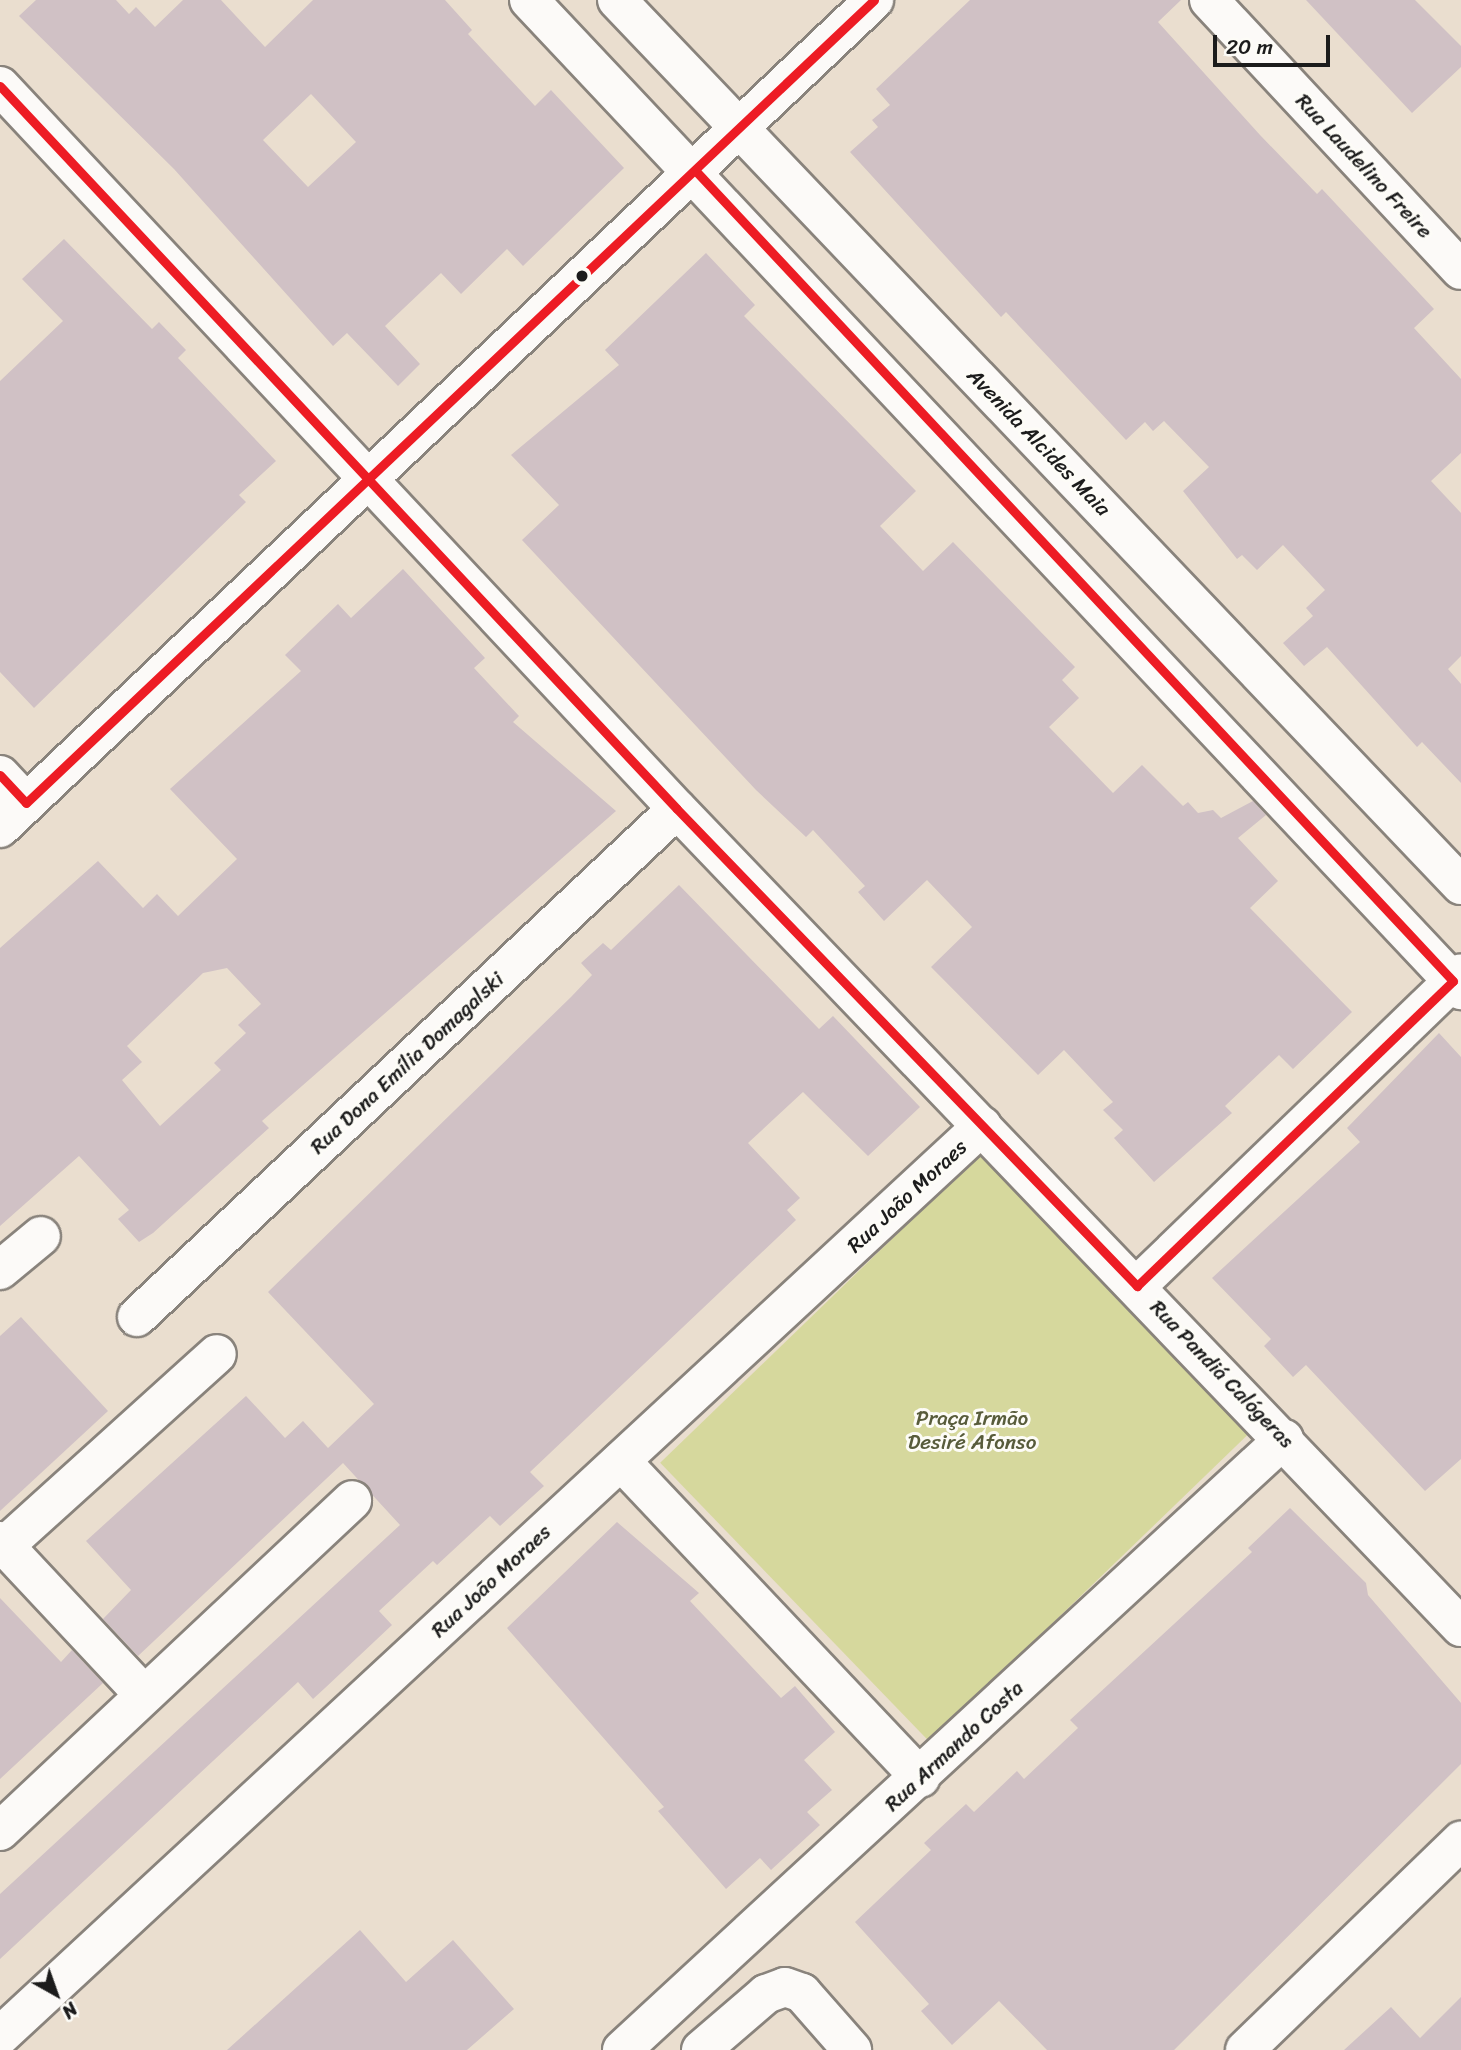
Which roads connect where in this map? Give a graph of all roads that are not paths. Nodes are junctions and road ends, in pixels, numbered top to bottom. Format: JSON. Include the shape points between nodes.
{"nodes":[{"id":1,"x":529,"y":0,"type":"edge"},
{"id":2,"x":617,"y":0,"type":"edge"},
{"id":3,"x":874,"y":0,"type":"edge"},
{"id":4,"x":1209,"y":0,"type":"edge"},
{"id":5,"x":0,"y":86,"type":"edge"},
{"id":6,"x":739,"y":127,"type":"junction"},
{"id":7,"x":695,"y":170,"type":"junction"},
{"id":8,"x":1461,"y":270,"type":"edge"},
{"id":9,"x":370,"y":477,"type":"junction"},
{"id":10,"x":0,"y":775,"type":"edge"},
{"id":11,"x":677,"y":809,"type":"junction"},
{"id":12,"x":13,"y":816,"type":"edge"},
{"id":13,"x":1461,"y":885,"type":"edge"},
{"id":14,"x":1458,"y":981,"type":"edge"},
{"id":15,"x":982,"y":1126,"type":"junction"},
{"id":16,"x":41,"y":1236,"type":"dead end"},
{"id":17,"x":0,"y":1270,"type":"edge"},
{"id":18,"x":1137,"y":1286,"type":"junction"},
{"id":19,"x":137,"y":1317,"type":"dead end"},
{"id":20,"x":217,"y":1354,"type":"dead end"},
{"id":21,"x":1284,"y":1439,"type":"junction"},
{"id":22,"x":621,"y":1461,"type":"junction"},
{"id":23,"x":352,"y":1500,"type":"dead end"},
{"id":24,"x":2,"y":1546,"type":"edge"},
{"id":25,"x":1461,"y":1627,"type":"edge"},
{"id":26,"x":143,"y":1694,"type":"junction"},
{"id":27,"x":920,"y":1777,"type":"junction"},
{"id":28,"x":0,"y":1831,"type":"edge"},
{"id":29,"x":1461,"y":1841,"type":"edge"},
{"id":30,"x":0,"y":2036,"type":"edge"},
{"id":31,"x":622,"y":2050,"type":"edge"},
{"id":32,"x":701,"y":2050,"type":"edge"},
{"id":33,"x":852,"y":2050,"type":"edge"},
{"id":34,"x":1245,"y":2050,"type":"edge"}],
"edges":[{"from":1,"to":7,"type":"street"},
{"from":2,"to":6,"type":"street","name":"Avenida Alcides Maia"},
{"from":3,"to":6,"type":"street"},
{"from":4,"to":8,"type":"street","name":"Rua Laudelino Freire"},
{"from":5,"to":9,"type":"street","name":"Rua Pandiá Calógeras"},
{"from":6,"to":7,"type":"street"},
{"from":6,"to":13,"type":"street","name":"Avenida Alcides Maia"},
{"from":7,"to":9,"type":"street"},
{"from":7,"to":14,"type":"street"},
{"from":9,"to":11,"type":"street","name":"Rua Pandiá Calógeras"},
{"from":9,"to":12,"type":"street"},
{"from":10,"to":12,"type":"street"},
{"from":11,"to":15,"type":"street","name":"Rua Pandiá Calógeras"},
{"from":11,"to":19,"type":"street","name":"Rua Dona Emília Domagalski"},
{"from":14,"to":18,"type":"street"},
{"from":15,"to":18,"type":"street","name":"Rua Pandiá Calógeras"},
{"from":15,"to":22,"type":"street","name":"Rua João Moraes"},
{"from":16,"to":17,"type":"street"},
{"from":18,"to":21,"type":"street","name":"Rua Pandiá Calógeras"},
{"from":20,"to":24,"type":"street"},
{"from":21,"to":25,"type":"street","name":"Rua Pandiá Calógeras"},
{"from":21,"to":27,"type":"street","name":"Rua Armando Costa"},
{"from":22,"to":27,"type":"street"},
{"from":22,"to":30,"type":"street","name":"Rua João Moraes"},
{"from":23,"to":26,"type":"street"},
{"from":24,"to":26,"type":"street"},
{"from":26,"to":28,"type":"street"},
{"from":27,"to":31,"type":"street","name":"Rua Armando Costa"},
{"from":29,"to":34,"type":"street"},
{"from":32,"to":33,"type":"street","via":[[766,1994],[786,1987],[802,1993]]}]}
